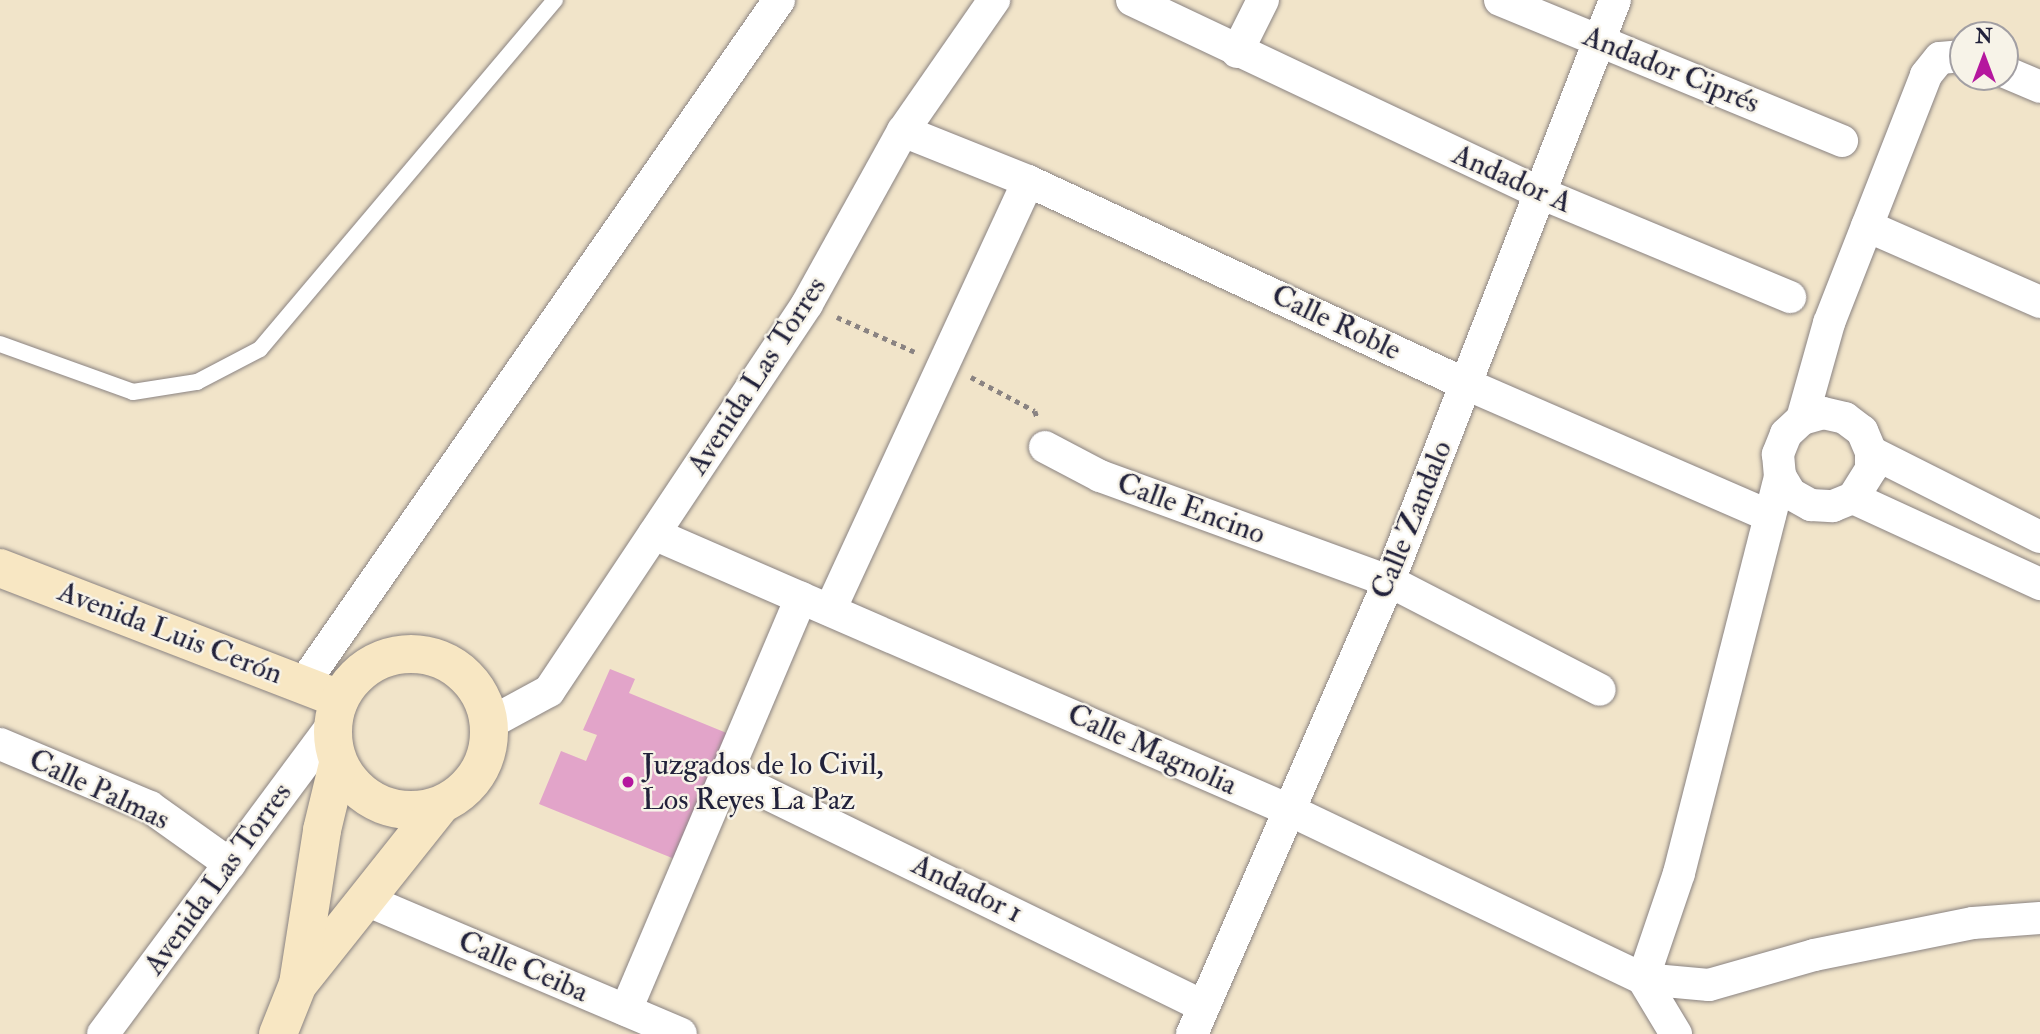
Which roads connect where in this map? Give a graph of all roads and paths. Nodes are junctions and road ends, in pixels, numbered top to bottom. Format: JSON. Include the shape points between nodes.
{"nodes":[{"id":1,"x":555,"y":0,"type":"edge"},
{"id":2,"x":779,"y":0,"type":"edge"},
{"id":3,"x":994,"y":0,"type":"edge"},
{"id":4,"x":1132,"y":0,"type":"edge"},
{"id":5,"x":1263,"y":0,"type":"edge"},
{"id":6,"x":1500,"y":0,"type":"edge"},
{"id":7,"x":1615,"y":0,"type":"edge"},
{"id":8,"x":1599,"y":41,"type":"junction"},
{"id":9,"x":1237,"y":52,"type":"junction"},
{"id":10,"x":1949,"y":57,"type":"edge"},
{"id":11,"x":2019,"y":78,"type":"edge"},
{"id":12,"x":2040,"y":87,"type":"edge"},
{"id":13,"x":902,"y":131,"type":"junction"},
{"id":14,"x":1842,"y":141,"type":"dead end"},
{"id":15,"x":1028,"y":181,"type":"junction"},
{"id":16,"x":1540,"y":193,"type":"junction"},
{"id":17,"x":1867,"y":226,"type":"junction"},
{"id":18,"x":1790,"y":297,"type":"dead end"},
{"id":19,"x":2040,"y":302,"type":"edge"},
{"id":20,"x":807,"y":304,"type":"junction"},
{"id":21,"x":0,"y":344,"type":"edge"},
{"id":22,"x":944,"y":364,"type":"junction"},
{"id":23,"x":1466,"y":384,"type":"junction"},
{"id":24,"x":1802,"y":419,"type":"junction"},
{"id":25,"x":1045,"y":447,"type":"joint"},
{"id":26,"x":1871,"y":452,"type":"junction"},
{"id":27,"x":1780,"y":476,"type":"junction"},
{"id":28,"x":1853,"y":498,"type":"junction"},
{"id":29,"x":1770,"y":516,"type":"junction"},
{"id":30,"x":654,"y":534,"type":"junction"},
{"id":31,"x":2040,"y":537,"type":"edge"},
{"id":32,"x":0,"y":568,"type":"edge"},
{"id":33,"x":1389,"y":581,"type":"junction"},
{"id":34,"x":2040,"y":584,"type":"edge"},
{"id":35,"x":801,"y":598,"type":"junction"},
{"id":36,"x":831,"y":610,"type":"junction"},
{"id":37,"x":304,"y":683,"type":"junction"},
{"id":38,"x":1600,"y":690,"type":"dead end"},
{"id":39,"x":336,"y":712,"type":"junction"},
{"id":40,"x":489,"y":723,"type":"junction"},
{"id":41,"x":0,"y":744,"type":"edge"},
{"id":42,"x":338,"y":764,"type":"junction"},
{"id":43,"x":729,"y":775,"type":"junction"},
{"id":44,"x":442,"y":805,"type":"junction"},
{"id":45,"x":1289,"y":810,"type":"junction"},
{"id":46,"x":230,"y":864,"type":"junction"},
{"id":47,"x":366,"y":900,"type":"junction"},
{"id":48,"x":2040,"y":918,"type":"edge"},
{"id":49,"x":1643,"y":979,"type":"junction"},
{"id":50,"x":299,"y":984,"type":"junction"},
{"id":51,"x":626,"y":1010,"type":"junction"},
{"id":52,"x":1198,"y":1020,"type":"edge"},
{"id":53,"x":103,"y":1034,"type":"edge"},
{"id":54,"x":278,"y":1034,"type":"edge"},
{"id":55,"x":681,"y":1034,"type":"edge"},
{"id":56,"x":1676,"y":1034,"type":"edge"}],
"edges":[{"from":1,"to":21,"type":"lane","via":[[260,349],[197,382],[132,392]]},
{"from":2,"to":37,"type":"street"},
{"from":3,"to":13,"type":"street","name":"Avenida Las Torres"},
{"from":4,"to":9,"type":"street","name":"Andador A"},
{"from":5,"to":9,"type":"street"},
{"from":6,"to":8,"type":"street","name":"Andador Ciprés"},
{"from":7,"to":8,"type":"street","name":"Calle Zandalo"},
{"from":8,"to":14,"type":"street","name":"Andador Ciprés"},
{"from":8,"to":16,"type":"street","name":"Calle Zandalo"},
{"from":9,"to":16,"type":"street","name":"Andador A"},
{"from":10,"to":17,"type":"street","via":[[1940,58],[1926,75]]},
{"from":11,"to":12,"type":"street"},
{"from":13,"to":15,"type":"street","name":"Calle Roble"},
{"from":13,"to":20,"type":"street","name":"Avenida Las Torres"},
{"from":15,"to":22,"type":"street"},
{"from":15,"to":23,"type":"street","name":"Calle Roble"},
{"from":16,"to":18,"type":"street","name":"Andador A"},
{"from":16,"to":23,"type":"street","name":"Calle Zandalo"},
{"from":17,"to":19,"type":"street"},
{"from":17,"to":24,"type":"street","via":[[1829,323]]},
{"from":20,"to":22,"type":"path"},
{"from":20,"to":30,"type":"street","name":"Avenida Las Torres"},
{"from":22,"to":25,"type":"path","via":[[1035,411]]},
{"from":22,"to":36,"type":"street"},
{"from":23,"to":29,"type":"street","name":"Calle Roble"},
{"from":23,"to":33,"type":"street","name":"Calle Zandalo"},
{"from":24,"to":26,"type":"street","via":[[1823,413],[1845,418],[1862,431]]},
{"from":24,"to":27,"type":"street","via":[[1786,434],[1778,454]]},
{"from":25,"to":33,"type":"street","name":"Calle Encino","via":[[1100,476]]},
{"from":26,"to":28,"type":"street","via":[[1871,469]]},
{"from":26,"to":31,"type":"street"},
{"from":27,"to":28,"type":"street","via":[[1791,494],[1811,505],[1833,506]]},
{"from":27,"to":29,"type":"street"},
{"from":28,"to":34,"type":"street"},
{"from":29,"to":49,"type":"street","via":[[1679,873]]},
{"from":30,"to":35,"type":"street","name":"Calle Magnolia"},
{"from":30,"to":40,"type":"street","name":"Avenida Las Torres","via":[[549,691]]},
{"from":32,"to":37,"type":"main road","name":"Avenida Luis Cerón"},
{"from":33,"to":38,"type":"street","name":"Calle Encino"},
{"from":33,"to":45,"type":"street","name":"Calle Zandalo"},
{"from":35,"to":36,"type":"street","name":"Calle Magnolia"},
{"from":35,"to":43,"type":"street"},
{"from":36,"to":45,"type":"street","name":"Calle Magnolia"},
{"from":37,"to":39,"type":"main road","name":"Avenida Luis Cerón"},
{"from":39,"to":40,"type":"main road","via":[[366,668],[404,654],[424,654],[460,671],[475,685]]},
{"from":39,"to":42,"type":"main road"},
{"from":39,"to":46,"type":"street","name":"Avenida Las Torres"},
{"from":40,"to":44,"type":"main road","via":[[484,762],[474,780]]},
{"from":41,"to":46,"type":"street","name":"Calle Palmas","via":[[150,807]]},
{"from":42,"to":44,"type":"main road","via":[[349,782],[382,805],[401,810]]},
{"from":42,"to":50,"type":"main road"},
{"from":43,"to":51,"type":"street"},
{"from":43,"to":52,"type":"street","name":"Andador 1"},
{"from":44,"to":47,"type":"main road"},
{"from":45,"to":49,"type":"street","name":"Calle Magnolia"},
{"from":45,"to":52,"type":"street","name":"Calle Zandalo"},
{"from":46,"to":53,"type":"street","name":"Avenida Las Torres"},
{"from":47,"to":50,"type":"main road"},
{"from":47,"to":51,"type":"street","name":"Calle Ceiba"},
{"from":48,"to":49,"type":"street","via":[[1960,925],[1814,955],[1709,985]]},
{"from":49,"to":56,"type":"street"},
{"from":50,"to":54,"type":"main road"},
{"from":51,"to":55,"type":"street","name":"Calle Ceiba"}]}
